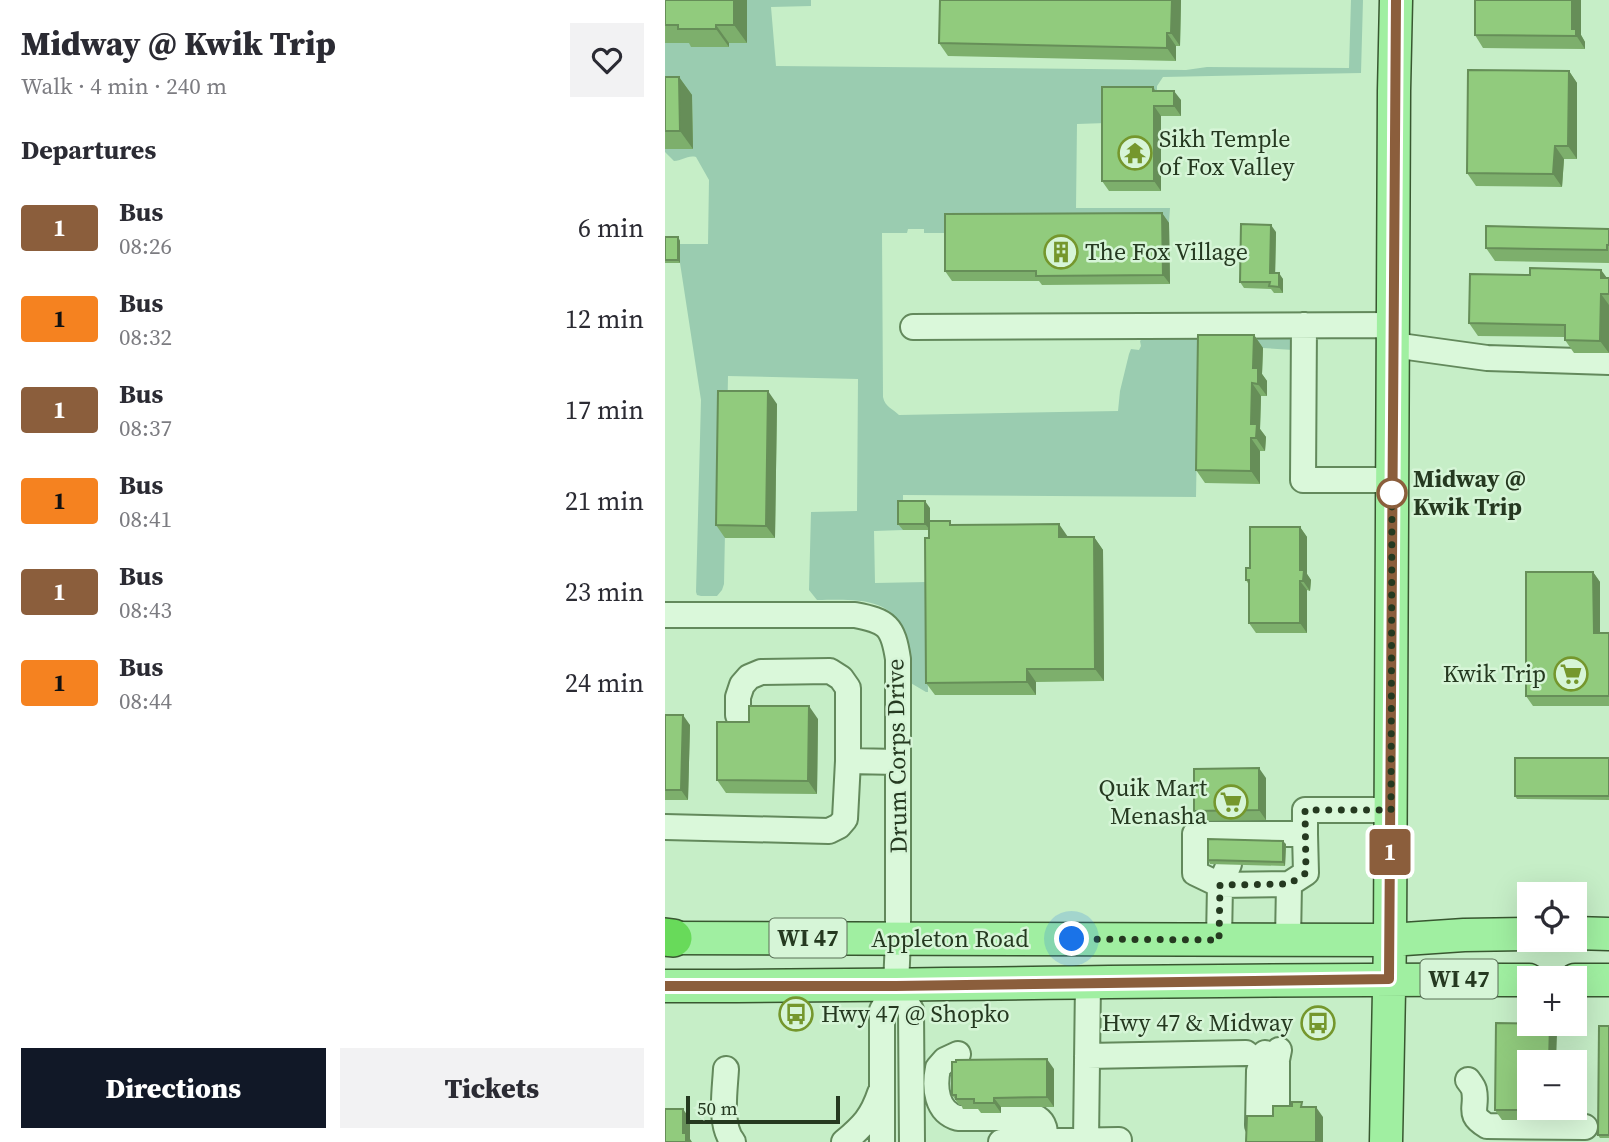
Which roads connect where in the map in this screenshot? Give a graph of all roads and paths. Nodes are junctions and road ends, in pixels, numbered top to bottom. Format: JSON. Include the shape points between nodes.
{"nodes":[{"id":1,"x":1396,"y":0,"type":"edge"},
{"id":2,"x":1304,"y":325,"type":"junction"},
{"id":3,"x":913,"y":327,"type":"dead end"},
{"id":4,"x":1393,"y":335,"type":"junction"},
{"id":5,"x":1609,"y":362,"type":"edge"},
{"id":6,"x":1392,"y":480,"type":"junction"},
{"id":7,"x":665,"y":615,"type":"edge"},
{"id":8,"x":738,"y":715,"type":"dead end"},
{"id":9,"x":848,"y":761,"type":"junction"},
{"id":10,"x":898,"y":762,"type":"junction"},
{"id":11,"x":1391,"y":810,"type":"junction"},
{"id":12,"x":665,"y":827,"type":"edge"},
{"id":13,"x":1305,"y":834,"type":"junction"},
{"id":14,"x":1246,"y":857,"type":"junction"},
{"id":15,"x":1289,"y":884,"type":"junction"},
{"id":16,"x":1587,"y":933,"type":"edge"},
{"id":17,"x":1517,"y":934,"type":"edge"},
{"id":18,"x":1609,"y":934,"type":"edge"},
{"id":19,"x":668,"y":938,"type":"edge"},
{"id":20,"x":898,"y":939,"type":"junction"},
{"id":21,"x":1219,"y":940,"type":"junction"},
{"id":22,"x":1288,"y":940,"type":"junction"},
{"id":23,"x":1390,"y":940,"type":"junction"},
{"id":24,"x":1389,"y":979,"type":"junction"},
{"id":25,"x":1609,"y":979,"type":"edge"},
{"id":26,"x":1517,"y":980,"type":"edge"},
{"id":27,"x":1587,"y":980,"type":"edge"},
{"id":28,"x":1088,"y":983,"type":"junction"},
{"id":29,"x":665,"y":986,"type":"edge"},
{"id":30,"x":896,"y":986,"type":"junction"},
{"id":31,"x":958,"y":1054,"type":"dead end"},
{"id":32,"x":1087,"y":1056,"type":"junction"},
{"id":33,"x":726,"y":1069,"type":"dead end"},
{"id":34,"x":1468,"y":1080,"type":"dead end"},
{"id":35,"x":882,"y":1089,"type":"junction"},
{"id":36,"x":1268,"y":1126,"type":"edge"},
{"id":37,"x":1585,"y":1127,"type":"dead end"},
{"id":38,"x":1119,"y":1140,"type":"dead end"},
{"id":39,"x":1081,"y":1141,"type":"edge"},
{"id":40,"x":733,"y":1142,"type":"edge"},
{"id":41,"x":844,"y":1142,"type":"edge"},
{"id":42,"x":882,"y":1142,"type":"edge"},
{"id":43,"x":912,"y":1142,"type":"edge"},
{"id":44,"x":1001,"y":1142,"type":"edge"},
{"id":45,"x":1045,"y":1142,"type":"edge"},
{"id":46,"x":1386,"y":1142,"type":"edge"}],
"edges":[{"from":1,"to":4,"type":"main road"},
{"from":2,"to":3,"type":"street"},
{"from":2,"to":4,"type":"street"},
{"from":2,"to":6,"type":"street","via":[[1303,480]]},
{"from":4,"to":5,"type":"street","via":[[1487,358]]},
{"from":4,"to":6,"type":"main road"},
{"from":6,"to":11,"type":"main road"},
{"from":7,"to":10,"type":"street","name":"Drum Corps Drive","via":[[835,614],[881,621],[891,631],[898,659]]},
{"from":8,"to":9,"type":"street","via":[[738,697],[748,677],[761,672],[830,671],[848,688]]},
{"from":9,"to":10,"type":"street"},
{"from":9,"to":12,"type":"street","via":[[845,820],[829,831]]},
{"from":10,"to":20,"type":"street","name":"Drum Corps Drive"},
{"from":11,"to":13,"type":"street","via":[[1305,810]]},
{"from":11,"to":23,"type":"main road"},
{"from":13,"to":14,"type":"street"},
{"from":13,"to":15,"type":"street","via":[[1306,873]]},
{"from":14,"to":15,"type":"street"},
{"from":14,"to":21,"type":"street"},
{"from":15,"to":22,"type":"street"},
{"from":16,"to":18,"type":"main road"},
{"from":17,"to":23,"type":"main road","name":"Appleton Road","number":"WI 47"},
{"from":19,"to":20,"type":"main road","name":"Appleton Road","number":"WI 47"},
{"from":20,"to":21,"type":"main road","name":"Appleton Road","number":"WI 47"},
{"from":20,"to":30,"type":"street","name":"Drum Corps Drive"},
{"from":21,"to":22,"type":"main road","name":"Appleton Road","number":"WI 47"},
{"from":22,"to":23,"type":"main road","name":"Appleton Road","number":"WI 47"},
{"from":23,"to":24,"type":"main road"},
{"from":24,"to":26,"type":"main road","name":"Appleton Road","number":"WI 47"},
{"from":24,"to":28,"type":"main road","name":"Appleton Road","number":"WI 47"},
{"from":24,"to":46,"type":"main road"},
{"from":25,"to":27,"type":"main road"},
{"from":28,"to":30,"type":"main road","name":"Appleton Road","number":"WI 47"},
{"from":28,"to":32,"type":"street"},
{"from":29,"to":30,"type":"main road","name":"Appleton Road","number":"WI 47"},
{"from":30,"to":35,"type":"street","via":[[882,1010]]},
{"from":30,"to":43,"type":"street","via":[[911,1010]]},
{"from":31,"to":45,"type":"street","via":[[938,1068],[937,1097],[945,1110],[958,1118],[1037,1118],[1045,1126]]},
{"from":32,"to":36,"type":"street","via":[[1266,1052],[1277,1060]]},
{"from":32,"to":39,"type":"street"},
{"from":33,"to":40,"type":"street","via":[[724,1120]]},
{"from":34,"to":37,"type":"street","via":[[1474,1090],[1474,1115],[1487,1126]]},
{"from":35,"to":41,"type":"street","via":[[874,1110]]},
{"from":35,"to":42,"type":"street"},
{"from":38,"to":39,"type":"street"},
{"from":39,"to":45,"type":"street"},
{"from":44,"to":45,"type":"street"}]}
